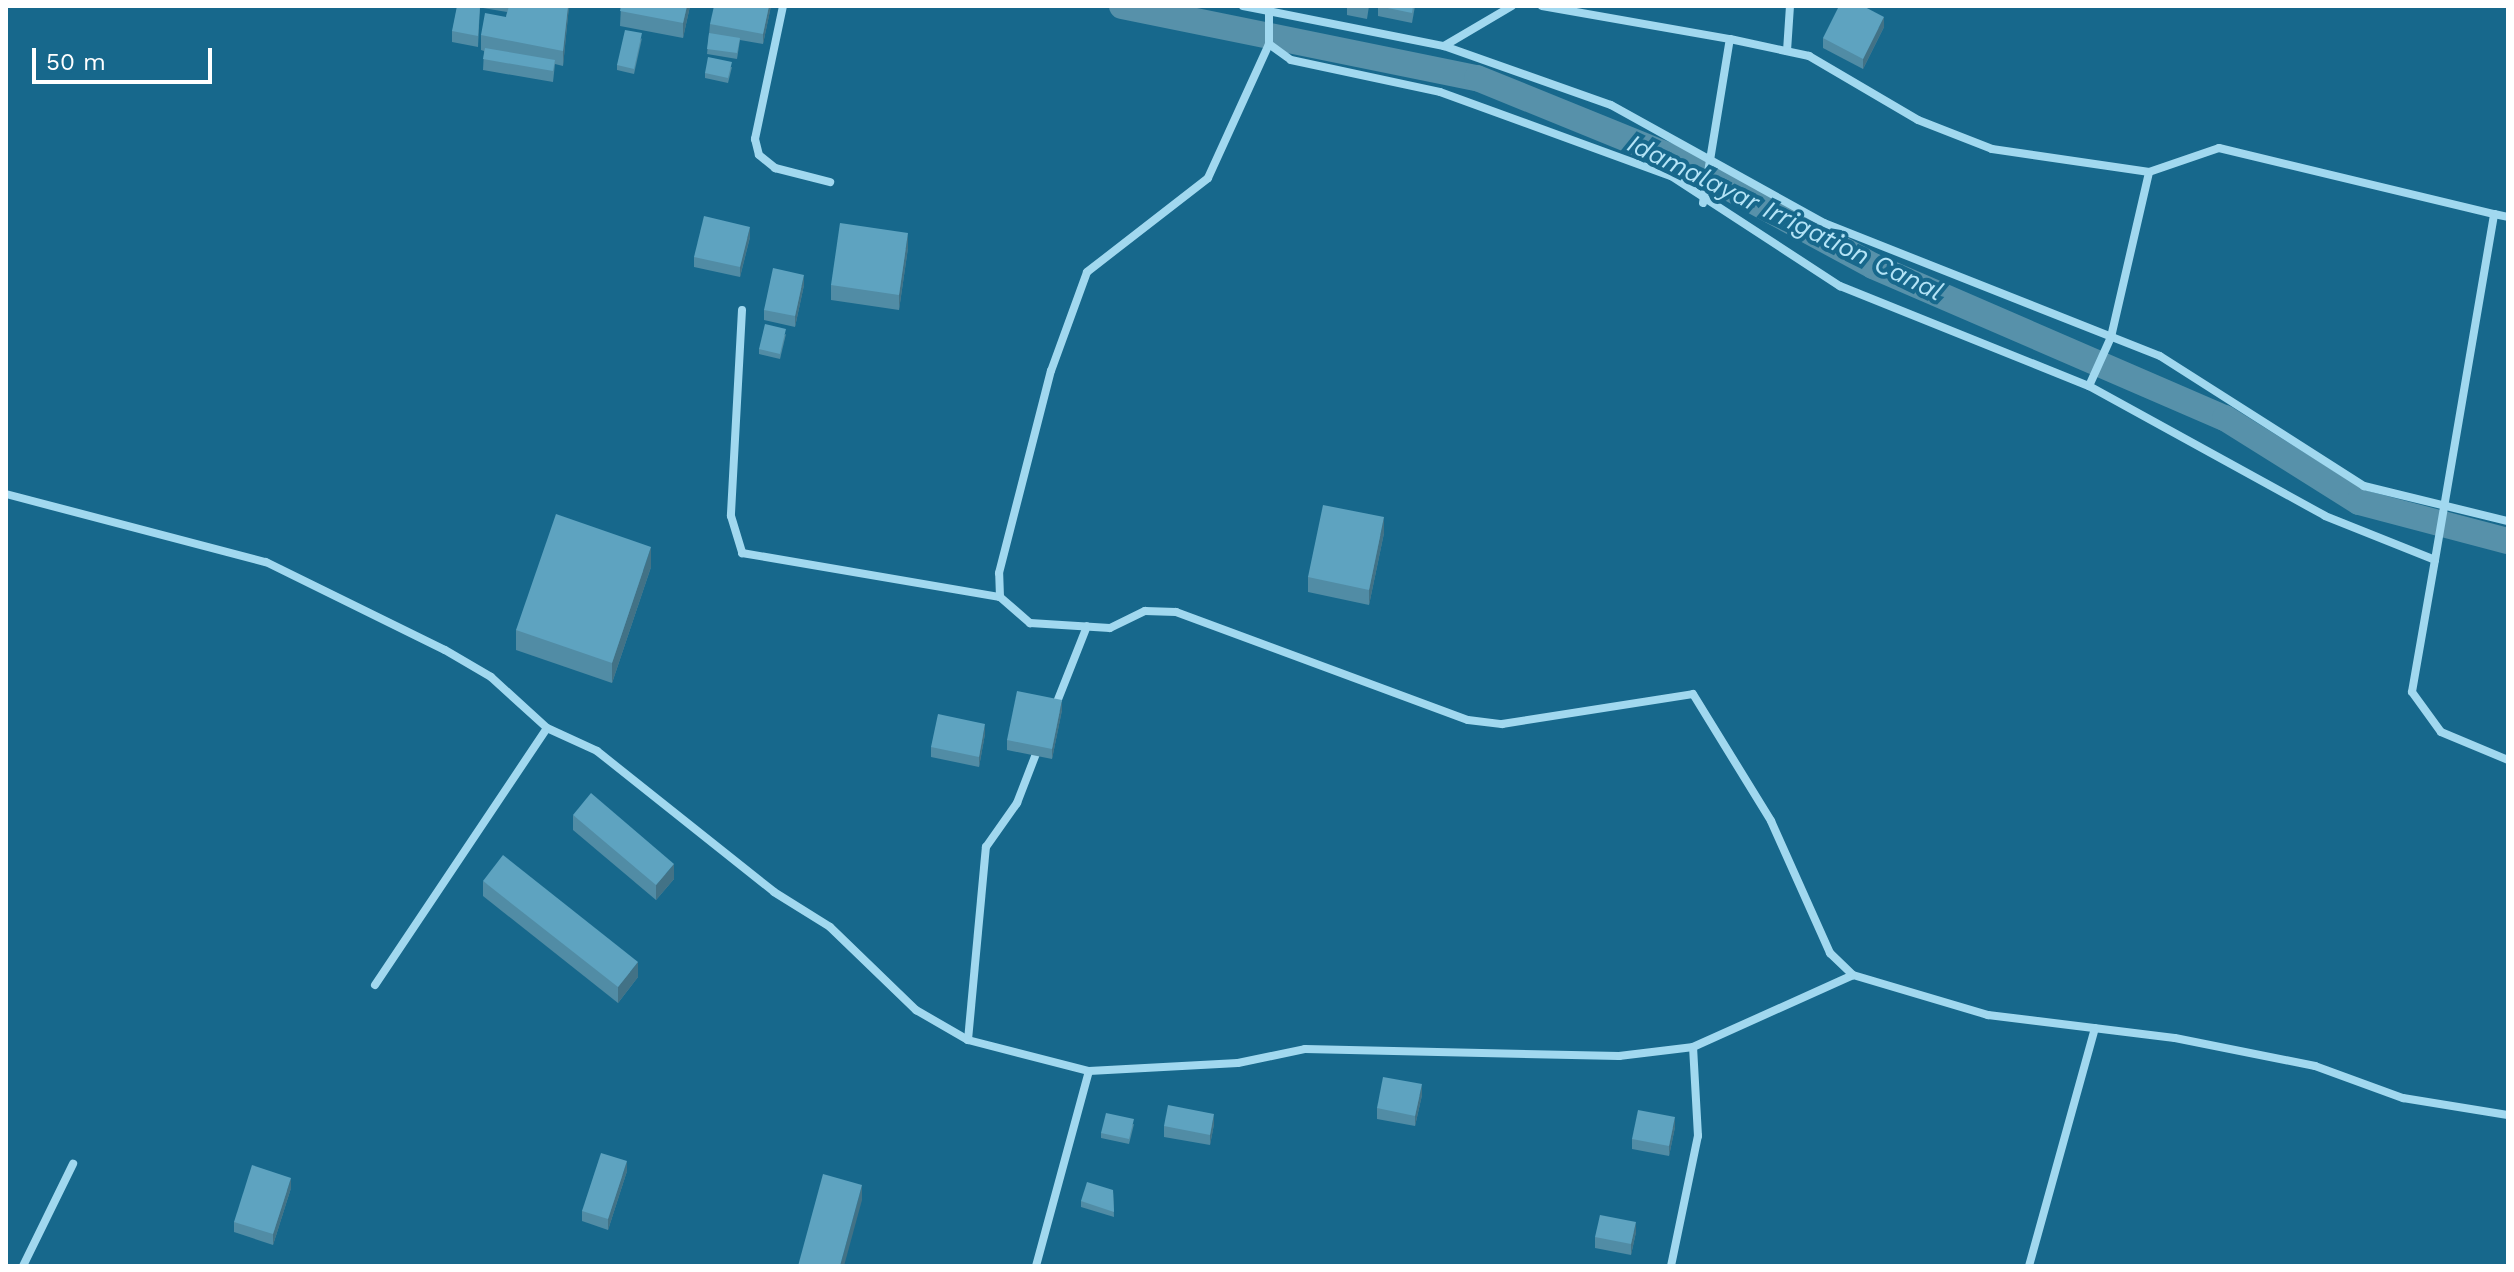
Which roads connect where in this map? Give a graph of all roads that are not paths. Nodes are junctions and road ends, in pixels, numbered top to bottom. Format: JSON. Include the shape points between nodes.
{"nodes":[{"id":1,"x":783,"y":6,"type":"edge"},
{"id":2,"x":1243,"y":6,"type":"edge"},
{"id":3,"x":1512,"y":6,"type":"edge"},
{"id":4,"x":1542,"y":6,"type":"edge"},
{"id":5,"x":1790,"y":6,"type":"edge"},
{"id":6,"x":1269,"y":8,"type":"edge"},
{"id":7,"x":1730,"y":39,"type":"junction"},
{"id":8,"x":1269,"y":44,"type":"junction"},
{"id":9,"x":1444,"y":46,"type":"junction"},
{"id":10,"x":1787,"y":51,"type":"junction"},
{"id":11,"x":1711,"y":154,"type":"junction"},
{"id":12,"x":2149,"y":172,"type":"junction"},
{"id":13,"x":830,"y":182,"type":"dead end"},
{"id":14,"x":1703,"y":203,"type":"junction"},
{"id":15,"x":2494,"y":214,"type":"junction"},
{"id":16,"x":2508,"y":217,"type":"edge"},
{"id":17,"x":742,"y":310,"type":"dead end"},
{"id":18,"x":2111,"y":337,"type":"junction"},
{"id":19,"x":2089,"y":386,"type":"junction"},
{"id":20,"x":6,"y":494,"type":"edge"},
{"id":21,"x":2442,"y":510,"type":"junction"},
{"id":22,"x":2508,"y":521,"type":"edge"},
{"id":23,"x":2435,"y":560,"type":"junction"},
{"id":24,"x":1000,"y":597,"type":"junction"},
{"id":25,"x":1087,"y":626,"type":"junction"},
{"id":26,"x":1052,"y":714,"type":"edge"},
{"id":27,"x":547,"y":728,"type":"junction"},
{"id":28,"x":1046,"y":729,"type":"edge"},
{"id":29,"x":2508,"y":760,"type":"edge"},
{"id":30,"x":1853,"y":975,"type":"junction"},
{"id":31,"x":375,"y":985,"type":"dead end"},
{"id":32,"x":2095,"y":1028,"type":"junction"},
{"id":33,"x":968,"y":1040,"type":"junction"},
{"id":34,"x":1693,"y":1047,"type":"junction"},
{"id":35,"x":1089,"y":1071,"type":"junction"},
{"id":36,"x":2508,"y":1115,"type":"edge"},
{"id":37,"x":73,"y":1164,"type":"dead end"},
{"id":38,"x":23,"y":1266,"type":"edge"},
{"id":39,"x":1036,"y":1266,"type":"edge"},
{"id":40,"x":1671,"y":1266,"type":"edge"},
{"id":41,"x":2029,"y":1266,"type":"edge"}],
"edges":[{"from":1,"to":13,"type":"street","via":[[755,139],[759,155],[775,168]]},
{"from":2,"to":6,"type":"street"},
{"from":3,"to":9,"type":"street"},
{"from":4,"to":7,"type":"street"},
{"from":5,"to":10,"type":"street"},
{"from":6,"to":8,"type":"street"},
{"from":6,"to":9,"type":"street"},
{"from":7,"to":10,"type":"street"},
{"from":7,"to":11,"type":"street"},
{"from":8,"to":14,"type":"street","via":[[1291,60],[1440,92],[1590,144],[1671,176]]},
{"from":8,"to":24,"type":"street","via":[[1208,178],[1087,272],[1051,371],[999,573]]},
{"from":9,"to":11,"type":"street","via":[[1611,105]]},
{"from":10,"to":12,"type":"street","via":[[1809,56],[1918,120],[1992,149]]},
{"from":11,"to":14,"type":"street"},
{"from":11,"to":18,"type":"street","via":[[1824,223]]},
{"from":12,"to":15,"type":"street","via":[[2219,148]]},
{"from":12,"to":18,"type":"street"},
{"from":14,"to":19,"type":"street","via":[[1840,286]]},
{"from":15,"to":16,"type":"street"},
{"from":15,"to":21,"type":"street"},
{"from":17,"to":24,"type":"street","via":[[731,516],[742,553]]},
{"from":18,"to":19,"type":"street"},
{"from":18,"to":21,"type":"street","via":[[2160,356],[2364,486]]},
{"from":19,"to":23,"type":"street","via":[[2325,516]]},
{"from":20,"to":27,"type":"street","via":[[266,562],[491,677]]},
{"from":21,"to":22,"type":"street"},
{"from":21,"to":23,"type":"street"},
{"from":23,"to":29,"type":"street","via":[[2412,692],[2431,726]]},
{"from":24,"to":25,"type":"street","via":[[1030,623]]},
{"from":25,"to":26,"type":"street"},
{"from":25,"to":30,"type":"street","via":[[1110,628],[1145,611],[1176,612],[1468,720],[1502,724],[1693,694],[1771,821],[1830,953]]},
{"from":27,"to":31,"type":"street"},
{"from":27,"to":33,"type":"street","via":[[597,751],[774,892],[830,927],[916,1010]]},
{"from":28,"to":33,"type":"street","via":[[1017,803],[986,847]]},
{"from":30,"to":32,"type":"street","via":[[1988,1015]]},
{"from":30,"to":34,"type":"street"},
{"from":32,"to":36,"type":"street","via":[[2315,1066],[2403,1098]]},
{"from":32,"to":41,"type":"street"},
{"from":33,"to":35,"type":"street"},
{"from":34,"to":35,"type":"street","via":[[1619,1056],[1305,1049],[1238,1063]]},
{"from":34,"to":40,"type":"street","via":[[1698,1136]]},
{"from":35,"to":39,"type":"street"},
{"from":37,"to":38,"type":"street"}]}
